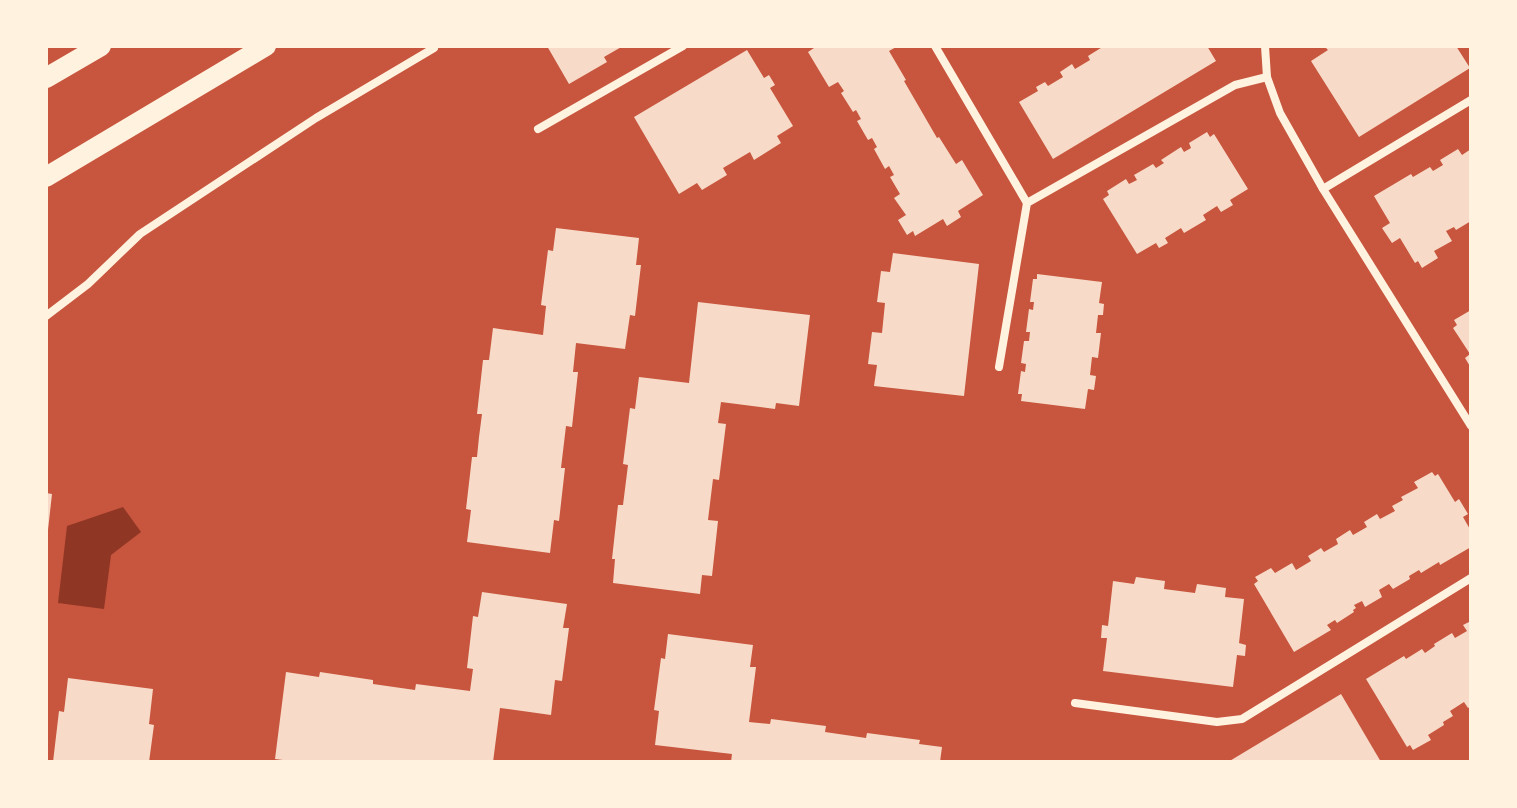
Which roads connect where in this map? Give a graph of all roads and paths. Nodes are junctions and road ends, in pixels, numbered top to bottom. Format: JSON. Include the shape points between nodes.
{"nodes":[{"id":1,"x":101,"y":46,"type":"edge"},
{"id":2,"x":266,"y":46,"type":"edge"},
{"id":3,"x":683,"y":46,"type":"edge"},
{"id":4,"x":935,"y":46,"type":"edge"},
{"id":5,"x":1265,"y":46,"type":"edge"},
{"id":6,"x":434,"y":48,"type":"edge"},
{"id":7,"x":1267,"y":77,"type":"junction"},
{"id":8,"x":46,"y":78,"type":"edge"},
{"id":9,"x":1471,"y":100,"type":"edge"},
{"id":10,"x":538,"y":129,"type":"dead end"},
{"id":11,"x":46,"y":177,"type":"edge"},
{"id":12,"x":1323,"y":189,"type":"junction"},
{"id":13,"x":1027,"y":203,"type":"junction"},
{"id":14,"x":46,"y":316,"type":"edge"},
{"id":15,"x":999,"y":367,"type":"dead end"},
{"id":16,"x":1471,"y":426,"type":"edge"},
{"id":17,"x":1471,"y":578,"type":"edge"},
{"id":18,"x":1075,"y":703,"type":"dead end"}],
"edges":[{"from":1,"to":8,"type":"main road"},
{"from":2,"to":11,"type":"main road"},
{"from":3,"to":10,"type":"street"},
{"from":4,"to":13,"type":"street"},
{"from":5,"to":7,"type":"street"},
{"from":6,"to":14,"type":"street","via":[[140,234]]},
{"from":7,"to":12,"type":"street","via":[[1280,113]]},
{"from":7,"to":13,"type":"street","via":[[1235,85]]},
{"from":9,"to":12,"type":"street"},
{"from":12,"to":16,"type":"street"},
{"from":13,"to":15,"type":"street"},
{"from":17,"to":18,"type":"street","via":[[1242,719],[1217,722]]}]}
